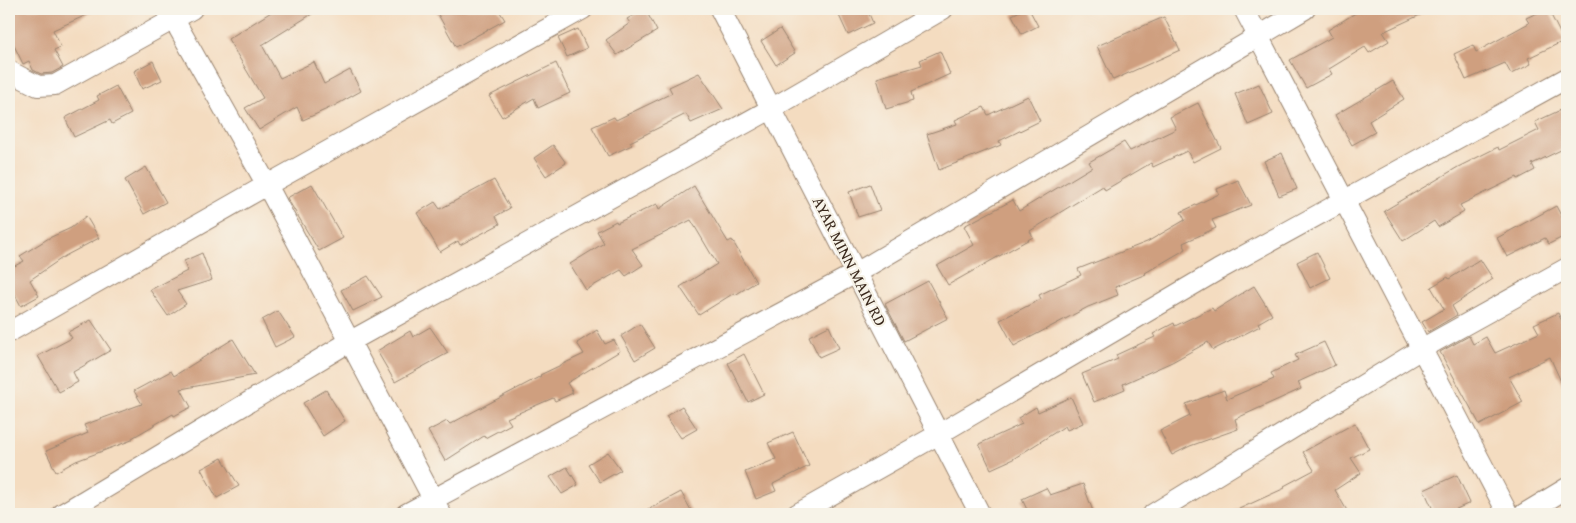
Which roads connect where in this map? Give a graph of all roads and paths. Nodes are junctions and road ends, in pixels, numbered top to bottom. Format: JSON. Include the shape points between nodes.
{"nodes":[{"id":1,"x":192,"y":9,"type":"edge"},
{"id":2,"x":582,"y":9,"type":"edge"},
{"id":3,"x":720,"y":9,"type":"edge"},
{"id":4,"x":943,"y":9,"type":"edge"},
{"id":5,"x":1244,"y":9,"type":"edge"},
{"id":6,"x":1305,"y":9,"type":"edge"},
{"id":7,"x":170,"y":14,"type":"edge"},
{"id":8,"x":1258,"y":36,"type":"junction"},
{"id":9,"x":9,"y":71,"type":"edge"},
{"id":10,"x":1567,"y":78,"type":"edge"},
{"id":11,"x":771,"y":109,"type":"junction"},
{"id":12,"x":267,"y":185,"type":"junction"},
{"id":13,"x":1345,"y":201,"type":"junction"},
{"id":14,"x":1567,"y":268,"type":"edge"},
{"id":15,"x":856,"y":273,"type":"junction"},
{"id":16,"x":9,"y":332,"type":"edge"},
{"id":17,"x":349,"y":342,"type":"junction"},
{"id":18,"x":1423,"y":348,"type":"junction"},
{"id":19,"x":939,"y":434,"type":"junction"},
{"id":20,"x":1567,"y":488,"type":"edge"},
{"id":21,"x":437,"y":507,"type":"edge"},
{"id":22,"x":62,"y":514,"type":"edge"},
{"id":23,"x":406,"y":514,"type":"edge"},
{"id":24,"x":797,"y":514,"type":"edge"},
{"id":25,"x":980,"y":514,"type":"edge"},
{"id":26,"x":1153,"y":514,"type":"edge"},
{"id":27,"x":1508,"y":514,"type":"edge"},
{"id":28,"x":1524,"y":514,"type":"edge"}],
"edges":[{"from":1,"to":7,"type":"street"},
{"from":2,"to":12,"type":"street"},
{"from":3,"to":11,"type":"street","name":"AYAR MINN MAIN RD"},
{"from":4,"to":11,"type":"street"},
{"from":5,"to":8,"type":"street"},
{"from":6,"to":8,"type":"street"},
{"from":7,"to":9,"type":"street","via":[[55,84],[38,86]]},
{"from":7,"to":12,"type":"street"},
{"from":8,"to":13,"type":"street"},
{"from":8,"to":15,"type":"street"},
{"from":10,"to":13,"type":"street"},
{"from":11,"to":15,"type":"street","name":"AYAR MINN MAIN RD"},
{"from":11,"to":17,"type":"street"},
{"from":12,"to":16,"type":"street"},
{"from":12,"to":17,"type":"street"},
{"from":13,"to":18,"type":"street"},
{"from":13,"to":19,"type":"street","via":[[1218,270]]},
{"from":14,"to":18,"type":"street"},
{"from":15,"to":19,"type":"street","name":"AYAR MINN MAIN RD"},
{"from":15,"to":21,"type":"street"},
{"from":17,"to":21,"type":"street"},
{"from":17,"to":22,"type":"street"},
{"from":18,"to":26,"type":"street"},
{"from":18,"to":27,"type":"street"},
{"from":19,"to":24,"type":"street"},
{"from":19,"to":25,"type":"street","name":"AYAR MINN MAIN RD"},
{"from":20,"to":28,"type":"street"},
{"from":21,"to":23,"type":"street"}]}
